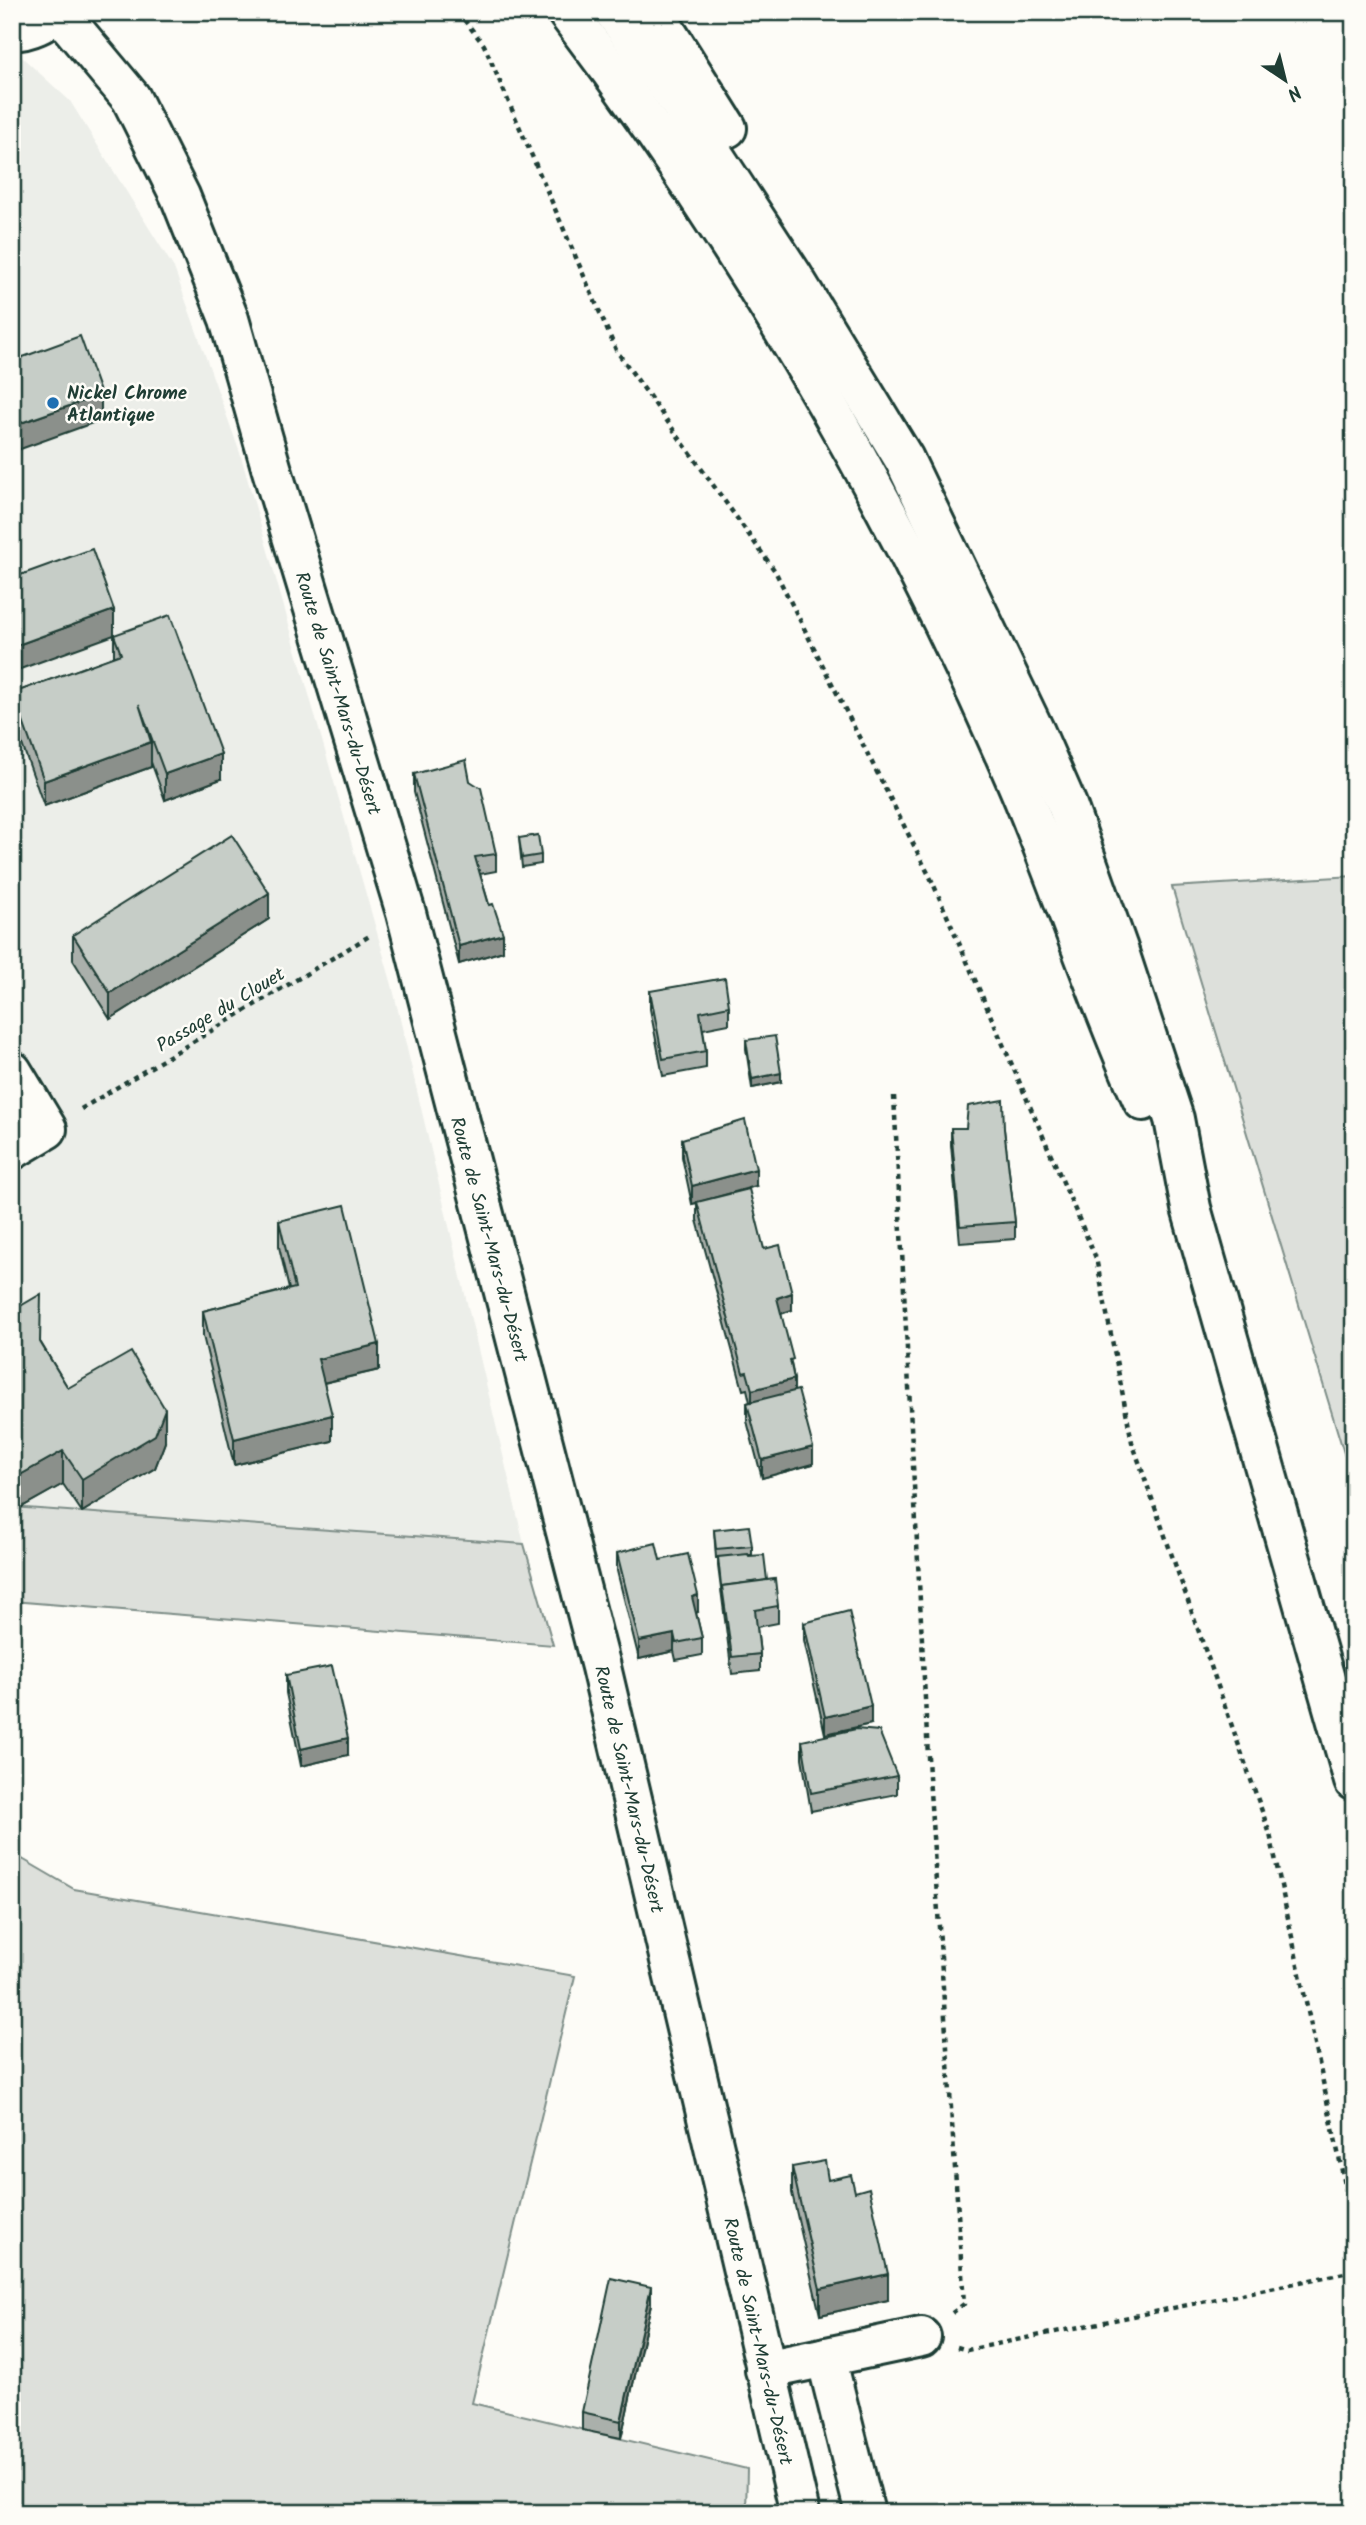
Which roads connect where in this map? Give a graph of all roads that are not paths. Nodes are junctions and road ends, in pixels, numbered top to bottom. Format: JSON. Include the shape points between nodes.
{"nodes":[{"id":1,"x":58,"y":12,"type":"edge"},
{"id":2,"x":567,"y":12,"type":"edge"},
{"id":3,"x":614,"y":12,"type":"edge"},
{"id":4,"x":654,"y":12,"type":"edge"},
{"id":5,"x":12,"y":31,"type":"edge"},
{"id":6,"x":904,"y":459,"type":"junction"},
{"id":7,"x":12,"y":1071,"type":"edge"},
{"id":8,"x":12,"y":1150,"type":"edge"},
{"id":9,"x":1191,"y":1208,"type":"junction"},
{"id":10,"x":1354,"y":1781,"type":"edge"},
{"id":11,"x":921,"y":2337,"type":"road end"},
{"id":12,"x":826,"y":2357,"type":"junction"},
{"id":13,"x":765,"y":2370,"type":"junction"},
{"id":14,"x":800,"y":2513,"type":"edge"},
{"id":15,"x":865,"y":2513,"type":"edge"}],
"edges":[{"from":1,"to":5,"type":"main road","via":[[25,31]]},
{"from":1,"to":13,"type":"main road","name":"Route de Saint-Mars-du-Désert","via":[[131,98],[180,196],[229,319],[406,913],[601,1667]]},
{"from":2,"to":9,"type":"main road","via":[[719,228],[866,475],[965,670],[1017,785],[1138,1089]]},
{"from":3,"to":6,"type":"main road","via":[[792,275]]},
{"from":4,"to":6,"type":"main road","via":[[874,372]]},
{"from":6,"to":9,"type":"main road","via":[[1067,805],[1174,1119]]},
{"from":7,"to":8,"type":"main road","via":[[47,1129]]},
{"from":9,"to":10,"type":"main road"},
{"from":11,"to":12,"type":"main road"},
{"from":12,"to":13,"type":"main road"},
{"from":12,"to":15,"type":"main road"},
{"from":13,"to":14,"type":"main road","name":"Route de Saint-Mars-du-Désert"}]}
